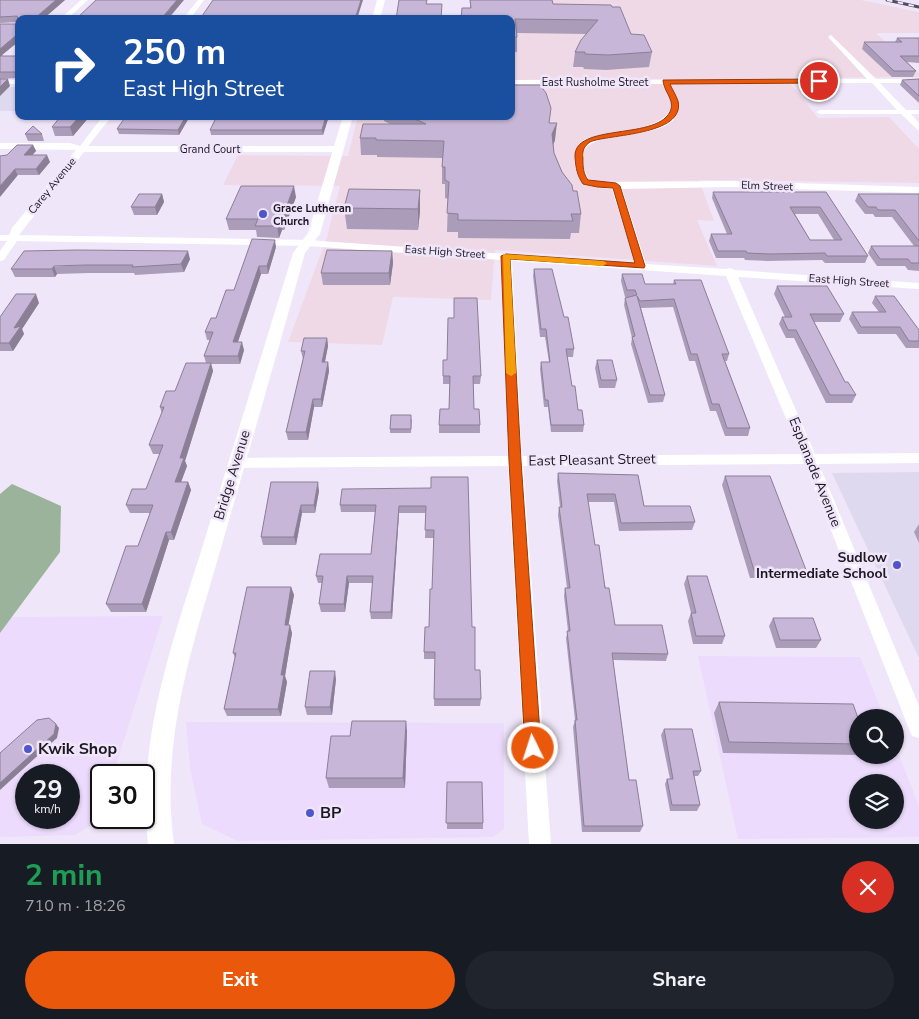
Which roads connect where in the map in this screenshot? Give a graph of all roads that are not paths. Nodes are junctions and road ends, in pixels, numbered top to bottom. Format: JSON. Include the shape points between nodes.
{"nodes":[{"id":1,"x":85,"y":0,"type":"edge"},
{"id":2,"x":200,"y":0,"type":"edge"},
{"id":3,"x":381,"y":0,"type":"edge"},
{"id":4,"x":68,"y":15,"type":"edge"},
{"id":5,"x":189,"y":15,"type":"edge"},
{"id":6,"x":377,"y":15,"type":"edge"},
{"id":7,"x":831,"y":37,"type":"dead end"},
{"id":8,"x":873,"y":81,"type":"junction"},
{"id":9,"x":919,"y":81,"type":"edge"},
{"id":10,"x":0,"y":82,"type":"edge"},
{"id":11,"x":15,"y":82,"type":"edge"},
{"id":12,"x":515,"y":82,"type":"edge"},
{"id":13,"x":666,"y":82,"type":"junction"},
{"id":14,"x":820,"y":112,"type":"dead end"},
{"id":15,"x":903,"y":112,"type":"junction"},
{"id":16,"x":919,"y":112,"type":"edge"},
{"id":17,"x":105,"y":120,"type":"edge"},
{"id":18,"x":347,"y":120,"type":"edge"},
{"id":19,"x":919,"y":128,"type":"edge"},
{"id":20,"x":0,"y":146,"type":"edge"},
{"id":21,"x":83,"y":149,"type":"junction"},
{"id":22,"x":338,"y":149,"type":"junction"},
{"id":23,"x":0,"y":154,"type":"edge"},
{"id":24,"x":616,"y":186,"type":"junction"},
{"id":25,"x":919,"y":190,"type":"edge"},
{"id":26,"x":0,"y":238,"type":"edge"},
{"id":27,"x":12,"y":238,"type":"junction"},
{"id":28,"x":307,"y":243,"type":"junction"},
{"id":29,"x":506,"y":256,"type":"junction"},
{"id":30,"x":0,"y":258,"type":"edge"},
{"id":31,"x":641,"y":266,"type":"junction"},
{"id":32,"x":730,"y":271,"type":"junction"},
{"id":33,"x":919,"y":286,"type":"edge"},
{"id":34,"x":919,"y":458,"type":"edge"},
{"id":35,"x":810,"y":459,"type":"junction"},
{"id":36,"x":515,"y":461,"type":"junction"},
{"id":37,"x":235,"y":463,"type":"junction"},
{"id":38,"x":919,"y":729,"type":"edge"},
{"id":39,"x":161,"y":844,"type":"edge"},
{"id":40,"x":540,"y":844,"type":"edge"}],
"edges":[{"from":1,"to":4,"type":"street"},
{"from":2,"to":5,"type":"street"},
{"from":3,"to":6,"type":"street"},
{"from":7,"to":8,"type":"street"},
{"from":8,"to":9,"type":"street","name":"East Rusholme Street"},
{"from":8,"to":13,"type":"street","name":"East Rusholme Street"},
{"from":8,"to":15,"type":"street"},
{"from":10,"to":11,"type":"street"},
{"from":12,"to":13,"type":"street","name":"East Rusholme Street"},
{"from":13,"to":24,"type":"street","name":"Elm Street","via":[[675,102],[674,112],[667,119],[637,132],[589,140],[581,146],[578,154],[580,174],[586,182]]},
{"from":14,"to":15,"type":"street"},
{"from":15,"to":16,"type":"street"},
{"from":15,"to":19,"type":"street"},
{"from":17,"to":21,"type":"street","name":"Carey Avenue"},
{"from":18,"to":22,"type":"street","name":"Bridge Avenue"},
{"from":20,"to":21,"type":"street","name":"Grand Court","via":[[70,146]]},
{"from":21,"to":22,"type":"street","name":"Grand Court"},
{"from":21,"to":23,"type":"street","name":"Grand Court","via":[[65,154]]},
{"from":21,"to":27,"type":"street","name":"Carey Avenue"},
{"from":22,"to":28,"type":"street","name":"Bridge Avenue","via":[[314,234]]},
{"from":24,"to":25,"type":"street","name":"Elm Street","via":[[648,183]]},
{"from":24,"to":31,"type":"street"},
{"from":26,"to":27,"type":"street","name":"East High Street"},
{"from":27,"to":28,"type":"street","name":"East High Street"},
{"from":27,"to":30,"type":"street","name":"Carey Avenue"},
{"from":28,"to":29,"type":"street","name":"East High Street"},
{"from":28,"to":37,"type":"street","name":"Bridge Avenue","via":[[299,253]]},
{"from":29,"to":31,"type":"street","name":"East High Street"},
{"from":29,"to":36,"type":"street"},
{"from":31,"to":32,"type":"street","name":"East High Street"},
{"from":32,"to":33,"type":"street","name":"East High Street"},
{"from":32,"to":35,"type":"street","name":"Esplanade Avenue"},
{"from":34,"to":35,"type":"street","name":"East Pleasant Street"},
{"from":35,"to":36,"type":"street","name":"East Pleasant Street"},
{"from":35,"to":38,"type":"street","name":"Esplanade Avenue"},
{"from":36,"to":37,"type":"street","name":"East Pleasant Street"},
{"from":36,"to":40,"type":"street"},
{"from":37,"to":39,"type":"street","name":"Bridge Avenue","via":[[165,708],[159,766]]}]}
